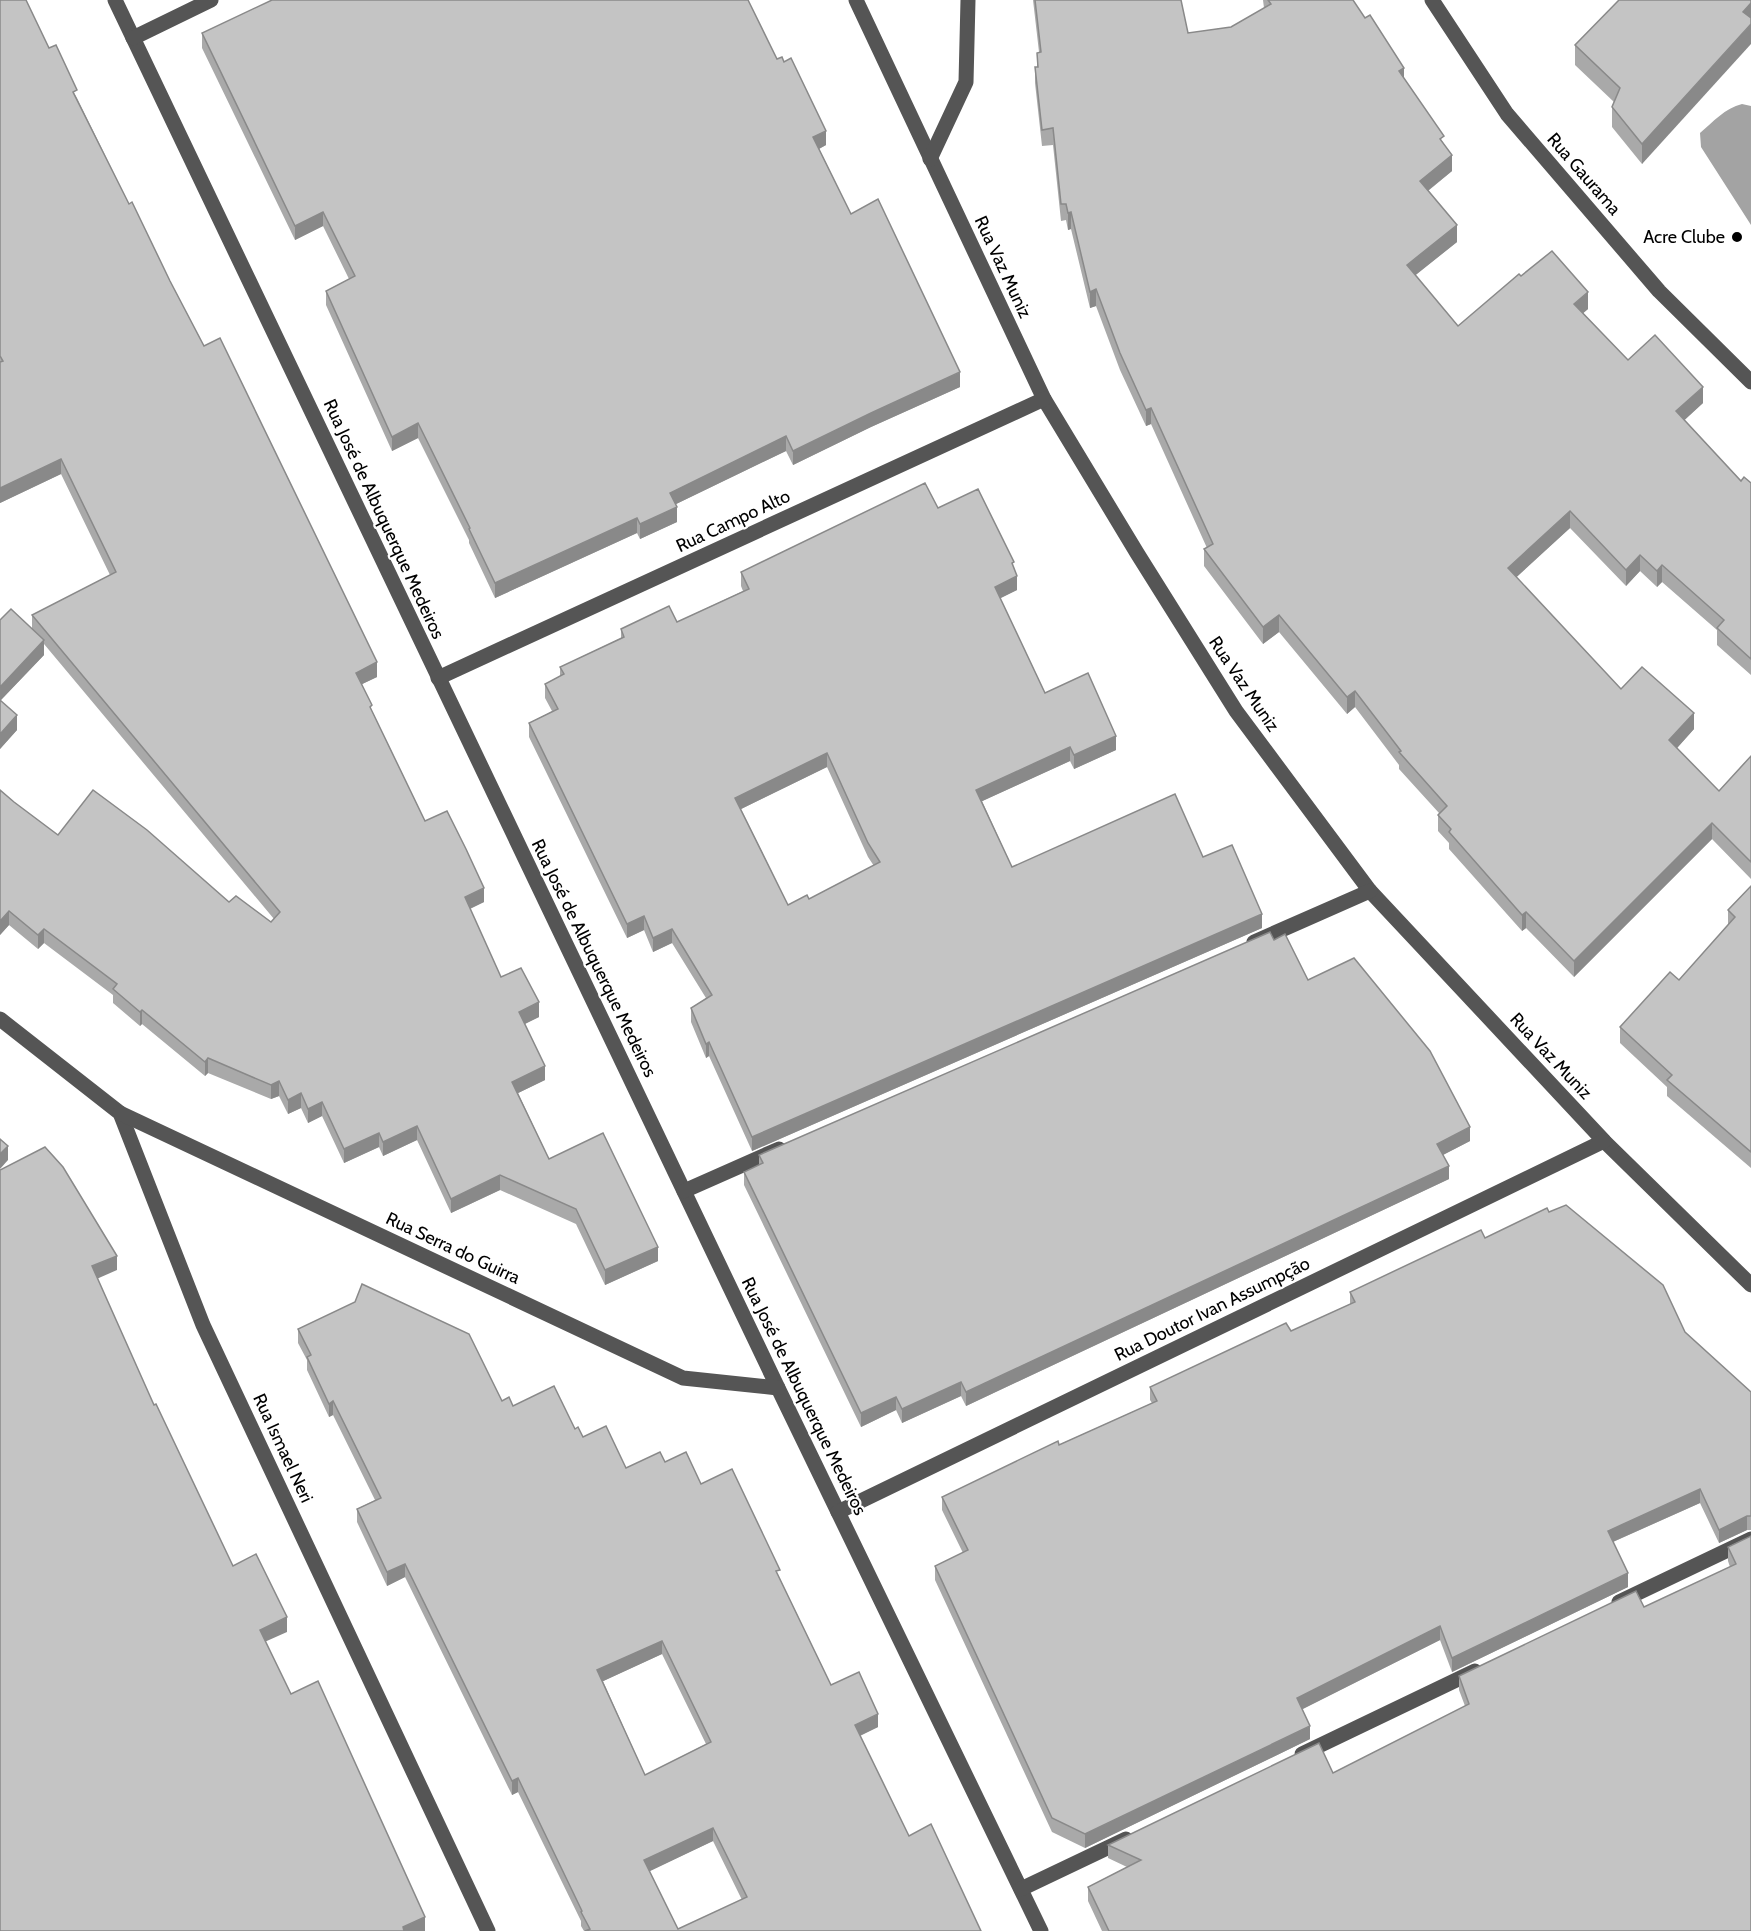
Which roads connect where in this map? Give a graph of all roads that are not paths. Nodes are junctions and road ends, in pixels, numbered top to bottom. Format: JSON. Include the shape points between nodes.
{"nodes":[{"id":1,"x":115,"y":0,"type":"edge"},
{"id":2,"x":211,"y":0,"type":"edge"},
{"id":3,"x":856,"y":0,"type":"edge"},
{"id":4,"x":968,"y":0,"type":"edge"},
{"id":5,"x":1432,"y":0,"type":"edge"},
{"id":6,"x":133,"y":38,"type":"junction"},
{"id":7,"x":930,"y":159,"type":"junction"},
{"id":8,"x":1751,"y":382,"type":"edge"},
{"id":9,"x":1044,"y":399,"type":"junction"},
{"id":10,"x":438,"y":678,"type":"junction"},
{"id":11,"x":1370,"y":891,"type":"junction"},
{"id":12,"x":1239,"y":948,"type":"edge"},
{"id":13,"x":0,"y":1019,"type":"edge"},
{"id":14,"x":120,"y":1113,"type":"junction"},
{"id":15,"x":1604,"y":1141,"type":"junction"},
{"id":16,"x":793,"y":1143,"type":"edge"},
{"id":17,"x":684,"y":1191,"type":"junction"},
{"id":18,"x":1751,"y":1285,"type":"edge"},
{"id":19,"x":778,"y":1388,"type":"junction"},
{"id":20,"x":838,"y":1512,"type":"junction"},
{"id":21,"x":1751,"y":1539,"type":"edge"},
{"id":22,"x":1601,"y":1611,"type":"edge"},
{"id":23,"x":1493,"y":1662,"type":"edge"},
{"id":24,"x":1289,"y":1760,"type":"edge"},
{"id":25,"x":1139,"y":1833,"type":"edge"},
{"id":26,"x":1021,"y":1889,"type":"junction"},
{"id":27,"x":488,"y":1931,"type":"edge"},
{"id":28,"x":1041,"y":1931,"type":"edge"}],
"edges":[{"from":1,"to":6,"type":"street","name":"Rua José de Albuquerque Medeiros"},
{"from":2,"to":6,"type":"street"},
{"from":3,"to":7,"type":"street","name":"Rua Vaz Muniz"},
{"from":4,"to":7,"type":"street","via":[[966,82]]},
{"from":5,"to":8,"type":"street","name":"Rua Gaurama","via":[[1507,114],[1659,291]]},
{"from":6,"to":10,"type":"street","name":"Rua José de Albuquerque Medeiros"},
{"from":7,"to":9,"type":"street","name":"Rua Vaz Muniz"},
{"from":9,"to":10,"type":"street","name":"Rua Campo Alto"},
{"from":9,"to":11,"type":"street","name":"Rua Vaz Muniz","via":[[1236,711]]},
{"from":10,"to":17,"type":"street","name":"Rua José de Albuquerque Medeiros"},
{"from":11,"to":12,"type":"street"},
{"from":11,"to":15,"type":"street","name":"Rua Vaz Muniz"},
{"from":13,"to":14,"type":"street"},
{"from":14,"to":19,"type":"street","name":"Rua Serra do Guirra","via":[[683,1378]]},
{"from":14,"to":27,"type":"street","name":"Rua Ismael Neri","via":[[203,1325]]},
{"from":15,"to":18,"type":"street","name":"Rua Vaz Muniz"},
{"from":15,"to":20,"type":"street","name":"Rua Doutor Ivan Assumpção"},
{"from":16,"to":17,"type":"street"},
{"from":17,"to":19,"type":"street","name":"Rua José de Albuquerque Medeiros"},
{"from":19,"to":20,"type":"street","name":"Rua José de Albuquerque Medeiros"},
{"from":20,"to":26,"type":"street","name":"Rua José de Albuquerque Medeiros"},
{"from":21,"to":22,"type":"street"},
{"from":23,"to":24,"type":"street"},
{"from":25,"to":26,"type":"street"},
{"from":26,"to":28,"type":"street","name":"Rua José de Albuquerque Medeiros"}]}
